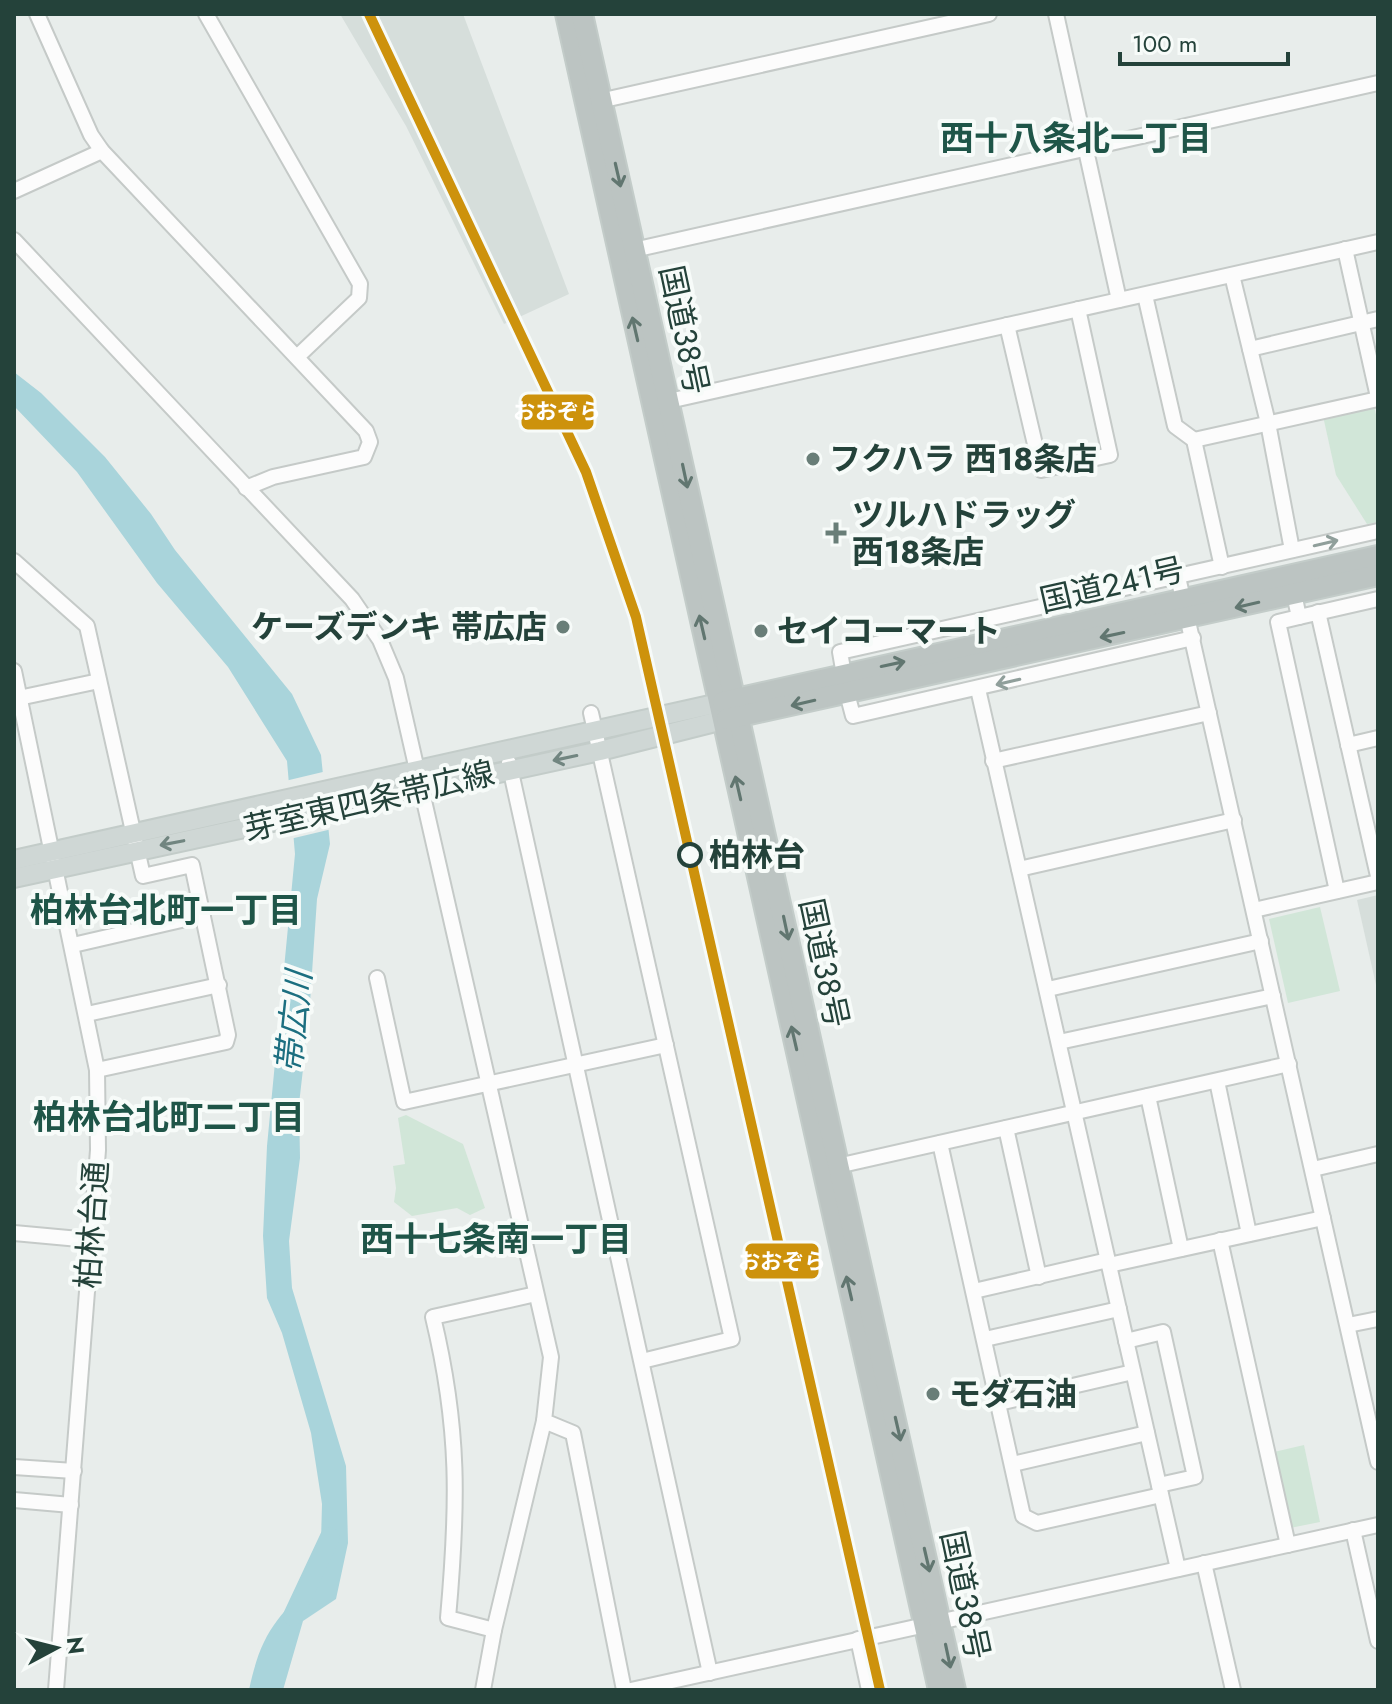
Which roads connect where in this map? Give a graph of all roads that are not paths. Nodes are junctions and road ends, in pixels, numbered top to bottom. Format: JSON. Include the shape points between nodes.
{"nodes":[{"id":1,"x":37,"y":14,"type":"edge"},
{"id":2,"x":206,"y":14,"type":"edge"},
{"id":3,"x":566,"y":14,"type":"edge"},
{"id":4,"x":582,"y":14,"type":"edge"},
{"id":5,"x":989,"y":14,"type":"edge"},
{"id":6,"x":1056,"y":14,"type":"edge"},
{"id":7,"x":1378,"y":83,"type":"edge"},
{"id":8,"x":594,"y":102,"type":"junction"},
{"id":9,"x":102,"y":151,"type":"junction"},
{"id":10,"x":1086,"y":151,"type":"junction"},
{"id":11,"x":14,"y":191,"type":"edge"},
{"id":12,"x":14,"y":240,"type":"edge"},
{"id":13,"x":1378,"y":242,"type":"edge"},
{"id":14,"x":1345,"y":249,"type":"junction"},
{"id":15,"x":627,"y":251,"type":"junction"},
{"id":16,"x":1232,"y":275,"type":"junction"},
{"id":17,"x":1145,"y":295,"type":"junction"},
{"id":18,"x":1119,"y":300,"type":"junction"},
{"id":19,"x":1078,"y":309,"type":"junction"},
{"id":20,"x":1378,"y":319,"type":"edge"},
{"id":21,"x":1362,"y":323,"type":"junction"},
{"id":22,"x":1007,"y":325,"type":"junction"},
{"id":23,"x":1250,"y":349,"type":"junction"},
{"id":24,"x":297,"y":357,"type":"junction"},
{"id":25,"x":1378,"y":398,"type":"edge"},
{"id":26,"x":660,"y":402,"type":"junction"},
{"id":27,"x":1268,"y":423,"type":"junction"},
{"id":28,"x":1194,"y":440,"type":"junction"},
{"id":29,"x":246,"y":488,"type":"junction"},
{"id":30,"x":1378,"y":531,"type":"edge"},
{"id":31,"x":1292,"y":550,"type":"junction"},
{"id":32,"x":1378,"y":556,"type":"edge"},
{"id":33,"x":14,"y":561,"type":"edge"},
{"id":34,"x":1222,"y":567,"type":"junction"},
{"id":35,"x":1378,"y":575,"type":"edge"},
{"id":36,"x":1178,"y":577,"type":"junction"},
{"id":37,"x":1294,"y":594,"type":"junction"},
{"id":38,"x":1378,"y":599,"type":"edge"},
{"id":39,"x":1318,"y":612,"type":"junction"},
{"id":40,"x":1299,"y":617,"type":"junction"},
{"id":41,"x":1188,"y":618,"type":"junction"},
{"id":42,"x":14,"y":671,"type":"edge"},
{"id":43,"x":99,"y":681,"type":"junction"},
{"id":44,"x":846,"y":684,"type":"junction"},
{"id":45,"x":978,"y":689,"type":"junction"},
{"id":46,"x":17,"y":698,"type":"edge"},
{"id":47,"x":729,"y":710,"type":"junction"},
{"id":48,"x":1209,"y":713,"type":"junction"},
{"id":49,"x":593,"y":721,"type":"junction"},
{"id":50,"x":1378,"y":738,"type":"edge"},
{"id":51,"x":1348,"y":745,"type":"junction"},
{"id":52,"x":506,"y":750,"type":"junction"},
{"id":53,"x":600,"y":751,"type":"junction"},
{"id":54,"x":993,"y":761,"type":"junction"},
{"id":55,"x":511,"y":769,"type":"junction"},
{"id":56,"x":422,"y":779,"type":"junction"},
{"id":57,"x":372,"y":790,"type":"junction"},
{"id":58,"x":1234,"y":820,"type":"junction"},
{"id":59,"x":136,"y":842,"type":"junction"},
{"id":60,"x":14,"y":860,"type":"edge"},
{"id":61,"x":54,"y":860,"type":"junction"},
{"id":62,"x":1019,"y":869,"type":"junction"},
{"id":63,"x":1378,"y":876,"type":"edge"},
{"id":64,"x":14,"y":878,"type":"edge"},
{"id":65,"x":1378,"y":882,"type":"edge"},
{"id":66,"x":1337,"y":891,"type":"junction"},
{"id":67,"x":1254,"y":910,"type":"junction"},
{"id":68,"x":203,"y":915,"type":"junction"},
{"id":69,"x":1261,"y":941,"type":"junction"},
{"id":70,"x":73,"y":945,"type":"junction"},
{"id":71,"x":377,"y":978,"type":"dead end"},
{"id":72,"x":219,"y":985,"type":"junction"},
{"id":73,"x":1048,"y":989,"type":"junction"},
{"id":74,"x":1273,"y":996,"type":"junction"},
{"id":75,"x":87,"y":1014,"type":"junction"},
{"id":76,"x":1059,"y":1042,"type":"junction"},
{"id":77,"x":666,"y":1045,"type":"junction"},
{"id":78,"x":576,"y":1063,"type":"junction"},
{"id":79,"x":1289,"y":1064,"type":"junction"},
{"id":80,"x":97,"y":1070,"type":"junction"},
{"id":81,"x":1217,"y":1081,"type":"junction"},
{"id":82,"x":488,"y":1083,"type":"junction"},
{"id":83,"x":1148,"y":1096,"type":"junction"},
{"id":84,"x":1074,"y":1112,"type":"junction"},
{"id":85,"x":1006,"y":1128,"type":"junction"},
{"id":86,"x":940,"y":1143,"type":"junction"},
{"id":87,"x":1378,"y":1154,"type":"edge"},
{"id":88,"x":830,"y":1167,"type":"junction"},
{"id":89,"x":1313,"y":1169,"type":"junction"},
{"id":90,"x":1323,"y":1218,"type":"junction"},
{"id":91,"x":14,"y":1233,"type":"edge"},
{"id":92,"x":1249,"y":1234,"type":"junction"},
{"id":93,"x":90,"y":1240,"type":"junction"},
{"id":94,"x":1220,"y":1240,"type":"junction"},
{"id":95,"x":1181,"y":1249,"type":"junction"},
{"id":96,"x":1108,"y":1263,"type":"junction"},
{"id":97,"x":1039,"y":1277,"type":"junction"},
{"id":98,"x":974,"y":1291,"type":"junction"},
{"id":99,"x":536,"y":1294,"type":"junction"},
{"id":100,"x":1119,"y":1309,"type":"junction"},
{"id":101,"x":1378,"y":1319,"type":"edge"},
{"id":102,"x":1348,"y":1325,"type":"junction"},
{"id":103,"x":985,"y":1339,"type":"junction"},
{"id":104,"x":1126,"y":1341,"type":"junction"},
{"id":105,"x":642,"y":1361,"type":"junction"},
{"id":106,"x":1133,"y":1372,"type":"junction"},
{"id":107,"x":999,"y":1403,"type":"junction"},
{"id":108,"x":544,"y":1421,"type":"junction"},
{"id":109,"x":1374,"y":1427,"type":"edge"},
{"id":110,"x":1147,"y":1433,"type":"junction"},
{"id":111,"x":1378,"y":1462,"type":"edge"},
{"id":112,"x":1013,"y":1464,"type":"junction"},
{"id":113,"x":14,"y":1467,"type":"edge"},
{"id":114,"x":74,"y":1471,"type":"junction"},
{"id":115,"x":1160,"y":1490,"type":"junction"},
{"id":116,"x":14,"y":1500,"type":"edge"},
{"id":117,"x":71,"y":1505,"type":"junction"},
{"id":118,"x":1378,"y":1525,"type":"edge"},
{"id":119,"x":1353,"y":1530,"type":"junction"},
{"id":120,"x":1288,"y":1545,"type":"junction"},
{"id":121,"x":1204,"y":1563,"type":"junction"},
{"id":122,"x":1178,"y":1569,"type":"junction"},
{"id":123,"x":933,"y":1624,"type":"junction"},
{"id":124,"x":494,"y":1630,"type":"junction"},
{"id":125,"x":858,"y":1639,"type":"junction"},
{"id":126,"x":1378,"y":1641,"type":"edge"},
{"id":127,"x":710,"y":1673,"type":"junction"},
{"id":128,"x":683,"y":1685,"type":"edge"},
{"id":129,"x":56,"y":1690,"type":"edge"},
{"id":130,"x":483,"y":1690,"type":"edge"},
{"id":131,"x":624,"y":1690,"type":"edge"},
{"id":132,"x":631,"y":1690,"type":"edge"},
{"id":133,"x":869,"y":1690,"type":"edge"},
{"id":134,"x":939,"y":1690,"type":"edge"},
{"id":135,"x":955,"y":1690,"type":"edge"},
{"id":136,"x":1233,"y":1690,"type":"edge"}],
"edges":[{"from":1,"to":9,"type":"street"},
{"from":2,"to":24,"type":"street","via":[[360,284],[359,298]]},
{"from":3,"to":8,"type":"highway","name":"国道38号"},
{"from":4,"to":8,"type":"highway","name":"国道38号"},
{"from":5,"to":8,"type":"street"},
{"from":6,"to":10,"type":"street"},
{"from":7,"to":10,"type":"street"},
{"from":8,"to":15,"type":"highway","name":"国道38号"},
{"from":9,"to":11,"type":"street"},
{"from":9,"to":24,"type":"street"},
{"from":10,"to":15,"type":"street"},
{"from":10,"to":18,"type":"street"},
{"from":12,"to":29,"type":"street"},
{"from":13,"to":14,"type":"street"},
{"from":14,"to":16,"type":"street"},
{"from":14,"to":21,"type":"street"},
{"from":15,"to":26,"type":"highway","name":"国道38号"},
{"from":16,"to":17,"type":"street"},
{"from":16,"to":23,"type":"street"},
{"from":17,"to":18,"type":"street"},
{"from":17,"to":28,"type":"street","via":[[1175,426]]},
{"from":18,"to":19,"type":"street"},
{"from":19,"to":22,"type":"street"},
{"from":19,"to":22,"type":"street","via":[[1110,455],[1041,470]]},
{"from":20,"to":21,"type":"street"},
{"from":21,"to":23,"type":"street"},
{"from":21,"to":25,"type":"street"},
{"from":22,"to":26,"type":"street"},
{"from":23,"to":27,"type":"street"},
{"from":24,"to":29,"type":"street","via":[[366,431],[368,451],[364,457]]},
{"from":25,"to":27,"type":"street"},
{"from":26,"to":47,"type":"highway","name":"国道38号"},
{"from":27,"to":28,"type":"street"},
{"from":27,"to":31,"type":"street"},
{"from":28,"to":34,"type":"street"},
{"from":29,"to":56,"type":"street","via":[[352,599],[380,640],[396,678]]},
{"from":31,"to":30,"type":"street","one_way":true},
{"from":31,"to":34,"type":"street"},
{"from":32,"to":41,"type":"highway","name":"国道241号"},
{"from":33,"to":43,"type":"street","via":[[87,626]]},
{"from":34,"to":36,"type":"street"},
{"from":35,"to":37,"type":"highway"},
{"from":36,"to":41,"type":"street"},
{"from":36,"to":44,"type":"street","via":[[840,652]]},
{"from":37,"to":40,"type":"street"},
{"from":37,"to":41,"type":"highway","one_way":true},
{"from":38,"to":39,"type":"street"},
{"from":39,"to":40,"type":"street"},
{"from":39,"to":51,"type":"street"},
{"from":40,"to":66,"type":"street","via":[[1278,622]]},
{"from":41,"to":44,"type":"highway","name":"国道241号"},
{"from":41,"to":45,"type":"street","one_way":true},
{"from":41,"to":48,"type":"street"},
{"from":42,"to":46,"type":"street","name":"柏林台通"},
{"from":43,"to":46,"type":"street"},
{"from":43,"to":59,"type":"street"},
{"from":44,"to":45,"type":"street","via":[[853,716]]},
{"from":44,"to":47,"type":"highway","name":"国道241号"},
{"from":45,"to":54,"type":"street"},
{"from":46,"to":61,"type":"street","name":"柏林台通"},
{"from":47,"to":49,"type":"main road","name":"芽室東四条帯広線"},
{"from":47,"to":53,"type":"main road","name":"芽室東四条帯広線"},
{"from":47,"to":88,"type":"highway","name":"国道38号"},
{"from":48,"to":54,"type":"street"},
{"from":48,"to":58,"type":"street"},
{"from":49,"to":52,"type":"main road","name":"芽室東四条帯広線"},
{"from":49,"to":53,"type":"street"},
{"from":50,"to":51,"type":"street"},
{"from":51,"to":63,"type":"street"},
{"from":52,"to":55,"type":"street"},
{"from":52,"to":56,"type":"main road","name":"芽室東四条帯広線"},
{"from":53,"to":55,"type":"main road","name":"芽室東四条帯広線","one_way":true},
{"from":53,"to":77,"type":"street"},
{"from":54,"to":62,"type":"street"},
{"from":55,"to":56,"type":"main road","name":"芽室東四条帯広線"},
{"from":55,"to":78,"type":"street"},
{"from":56,"to":57,"type":"main road","name":"芽室東四条帯広線"},
{"from":56,"to":82,"type":"street"},
{"from":57,"to":59,"type":"main road","name":"芽室東四条帯広線","via":[[245,809]]},
{"from":57,"to":59,"type":"main road","name":"芽室東四条帯広線","one_way":true,"via":[[249,828]]},
{"from":58,"to":62,"type":"street"},
{"from":58,"to":67,"type":"street"},
{"from":59,"to":61,"type":"main road","name":"芽室東四条帯広線"},
{"from":59,"to":68,"type":"street","via":[[143,876],[192,865]]},
{"from":60,"to":61,"type":"main road","name":"芽室東四条帯広線"},
{"from":61,"to":64,"type":"main road","name":"芽室東四条帯広線"},
{"from":61,"to":70,"type":"street","name":"柏林台通"},
{"from":62,"to":73,"type":"street"},
{"from":65,"to":66,"type":"street"},
{"from":66,"to":67,"type":"street"},
{"from":67,"to":69,"type":"street"},
{"from":68,"to":70,"type":"street"},
{"from":68,"to":72,"type":"street"},
{"from":69,"to":73,"type":"street"},
{"from":69,"to":74,"type":"street"},
{"from":70,"to":75,"type":"street","name":"柏林台通"},
{"from":71,"to":82,"type":"street","via":[[404,1102]]},
{"from":72,"to":75,"type":"street"},
{"from":72,"to":80,"type":"street","via":[[226,1042]]},
{"from":73,"to":76,"type":"street"},
{"from":74,"to":76,"type":"street"},
{"from":74,"to":79,"type":"street"},
{"from":75,"to":80,"type":"street","name":"柏林台通"},
{"from":76,"to":84,"type":"street"},
{"from":77,"to":78,"type":"street"},
{"from":77,"to":105,"type":"street","via":[[732,1339]]},
{"from":78,"to":82,"type":"street"},
{"from":78,"to":105,"type":"street"},
{"from":79,"to":81,"type":"street"},
{"from":79,"to":89,"type":"street"},
{"from":80,"to":93,"type":"street","name":"柏林台通","via":[[98,1150]]},
{"from":81,"to":83,"type":"street"},
{"from":81,"to":92,"type":"street"},
{"from":82,"to":99,"type":"street"},
{"from":83,"to":84,"type":"street"},
{"from":83,"to":95,"type":"street"},
{"from":84,"to":85,"type":"street"},
{"from":84,"to":96,"type":"street"},
{"from":85,"to":86,"type":"street"},
{"from":85,"to":97,"type":"street"},
{"from":86,"to":88,"type":"street"},
{"from":86,"to":98,"type":"street"},
{"from":87,"to":89,"type":"street"},
{"from":88,"to":123,"type":"highway","name":"国道38号"},
{"from":89,"to":90,"type":"street"},
{"from":90,"to":92,"type":"street"},
{"from":90,"to":102,"type":"street"},
{"from":91,"to":93,"type":"street"},
{"from":92,"to":94,"type":"street"},
{"from":93,"to":114,"type":"street","name":"柏林台通"},
{"from":94,"to":95,"type":"street"},
{"from":94,"to":120,"type":"street"},
{"from":95,"to":96,"type":"street"},
{"from":96,"to":97,"type":"street"},
{"from":96,"to":100,"type":"street"},
{"from":97,"to":98,"type":"street"},
{"from":98,"to":103,"type":"street"},
{"from":99,"to":108,"type":"street","via":[[551,1357]]},
{"from":99,"to":124,"type":"street","via":[[433,1317],[449,1386],[456,1469],[448,1618]]},
{"from":100,"to":103,"type":"street"},
{"from":100,"to":104,"type":"street"},
{"from":101,"to":102,"type":"street"},
{"from":102,"to":109,"type":"street"},
{"from":103,"to":107,"type":"street"},
{"from":104,"to":106,"type":"street"},
{"from":104,"to":115,"type":"street","via":[[1163,1332],[1195,1477]]},
{"from":105,"to":127,"type":"street"},
{"from":106,"to":107,"type":"street"},
{"from":106,"to":110,"type":"street"},
{"from":107,"to":112,"type":"street"},
{"from":108,"to":124,"type":"street"},
{"from":108,"to":131,"type":"street","via":[[573,1433]]},
{"from":109,"to":111,"type":"street"},
{"from":110,"to":112,"type":"street"},
{"from":110,"to":115,"type":"street"},
{"from":112,"to":115,"type":"street","via":[[1023,1516],[1037,1523]]},
{"from":113,"to":114,"type":"street"},
{"from":114,"to":117,"type":"street","name":"柏林台通"},
{"from":115,"to":122,"type":"street"},
{"from":116,"to":117,"type":"street"},
{"from":117,"to":129,"type":"street","name":"柏林台通"},
{"from":118,"to":119,"type":"street"},
{"from":119,"to":120,"type":"street"},
{"from":119,"to":126,"type":"street"},
{"from":120,"to":121,"type":"street"},
{"from":121,"to":122,"type":"street"},
{"from":121,"to":136,"type":"street"},
{"from":122,"to":123,"type":"street"},
{"from":123,"to":125,"type":"street"},
{"from":123,"to":134,"type":"highway","name":"国道38号"},
{"from":123,"to":135,"type":"highway","name":"国道38号","one_way":true},
{"from":124,"to":130,"type":"street"},
{"from":125,"to":127,"type":"street"},
{"from":125,"to":133,"type":"street"},
{"from":127,"to":128,"type":"street"},
{"from":128,"to":132,"type":"street"}]}
